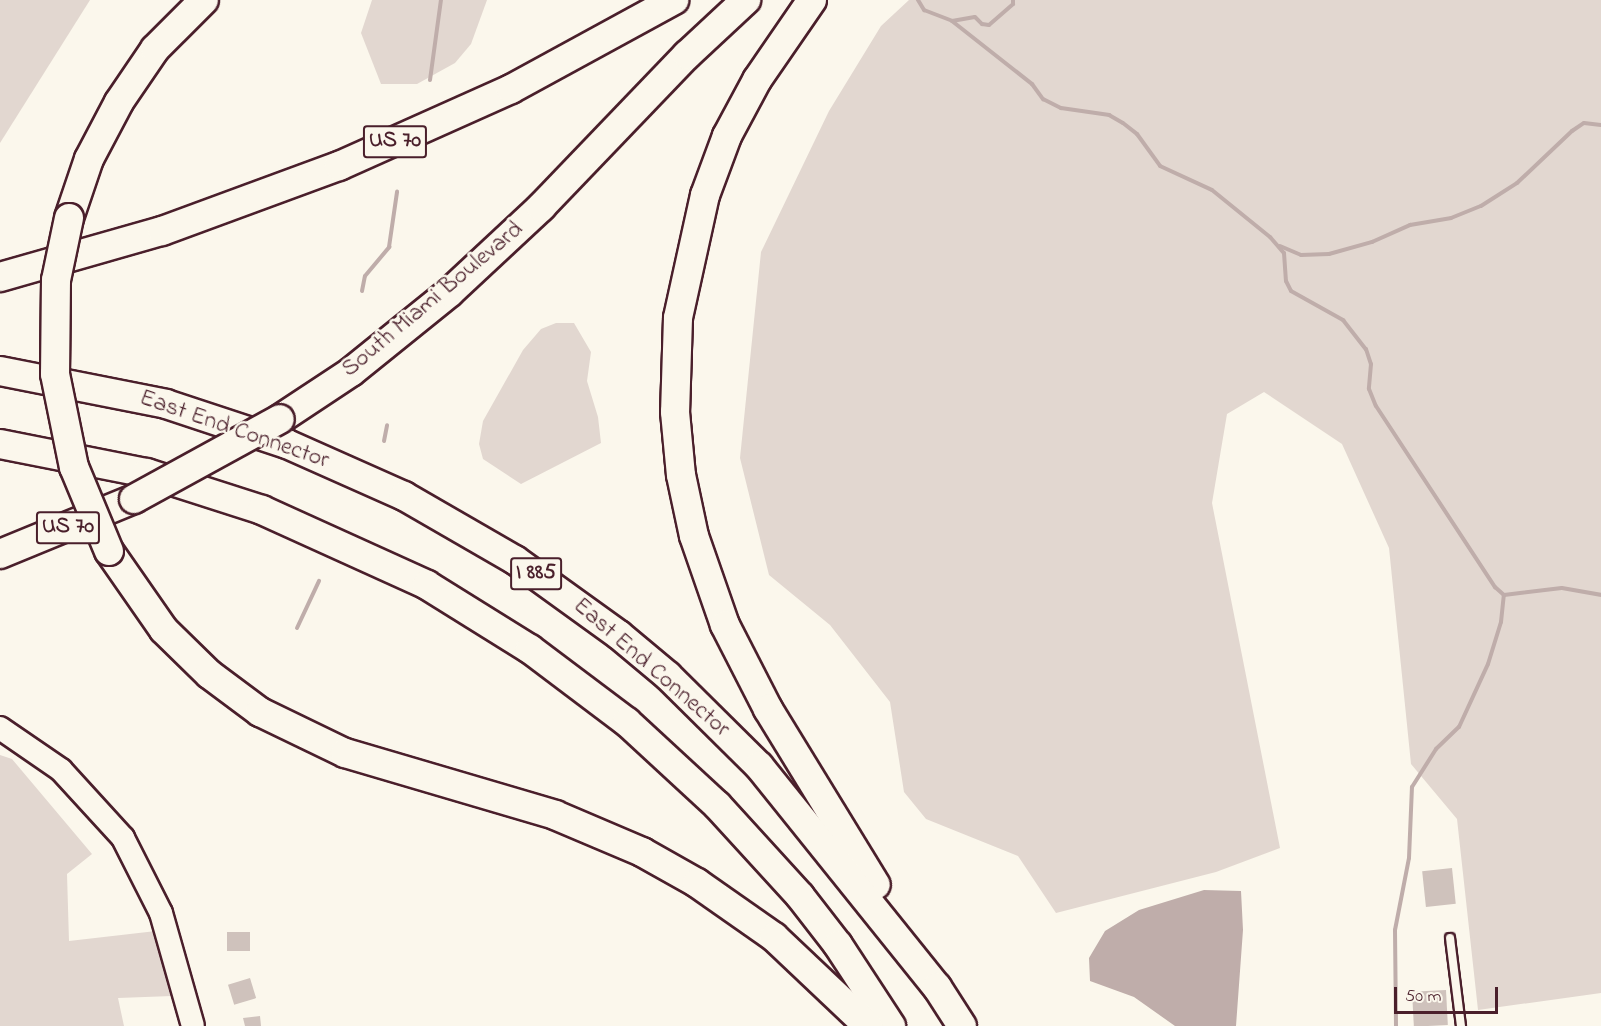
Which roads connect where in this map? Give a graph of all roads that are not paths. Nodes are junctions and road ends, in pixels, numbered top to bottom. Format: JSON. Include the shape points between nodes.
{"nodes":[{"id":1,"x":204,"y":0,"type":"edge"},
{"id":2,"x":674,"y":0,"type":"edge"},
{"id":3,"x":746,"y":0,"type":"edge"},
{"id":4,"x":812,"y":0,"type":"edge"},
{"id":5,"x":101,"y":250,"type":"junction"},
{"id":6,"x":0,"y":268,"type":"edge"},
{"id":7,"x":0,"y":277,"type":"edge"},
{"id":8,"x":0,"y":371,"type":"edge"},
{"id":9,"x":0,"y":444,"type":"edge"},
{"id":10,"x":0,"y":554,"type":"edge"},
{"id":11,"x":0,"y":728,"type":"edge"},
{"id":12,"x":1450,"y":938,"type":"dead end"},
{"id":13,"x":937,"y":987,"type":"junction"},
{"id":14,"x":193,"y":1026,"type":"edge"},
{"id":15,"x":868,"y":1026,"type":"edge"},
{"id":16,"x":891,"y":1026,"type":"edge"},
{"id":17,"x":962,"y":1026,"type":"edge"},
{"id":18,"x":1461,"y":1026,"type":"edge"}],
"edges":[{"from":1,"to":15,"type":"highway","bridge":true,"via":[[155,49],[118,102],[89,159],[69,218],[54,311],[57,385],[74,467],[109,551],[164,630],[209,674],[260,712],[345,753],[555,815],[651,857],[723,900],[774,937],[822,978]]},
{"from":2,"to":5,"type":"highway","number":"US 70","via":[[511,89],[396,142],[232,207]]},
{"from":3,"to":10,"type":"highway","name":"South Miami Boulevard","number":"US 70","bridge":true,"via":[[488,258],[401,333],[280,418],[134,498]]},
{"from":4,"to":13,"type":"highway","via":[[757,80],[728,136],[705,195],[678,318],[674,381],[677,444],[687,506],[703,566],[738,654]]},
{"from":5,"to":6,"type":"highway"},
{"from":5,"to":7,"type":"highway","number":"US 70"},
{"from":8,"to":13,"type":"highway","name":"East End Connector","number":"I 885","via":[[166,404],[277,440],[404,496],[515,560],[619,635],[715,720],[801,815]]},
{"from":9,"to":16,"type":"highway","number":"I 885","via":[[147,473],[262,510],[427,585],[530,649],[627,722],[717,804],[800,896]]},
{"from":11,"to":14,"type":"street","via":[[60,770],[123,838],[161,913]]},
{"from":12,"to":18,"type":"lane"},
{"from":13,"to":17,"type":"highway","name":"East End Connector","number":"I 885"}]}
